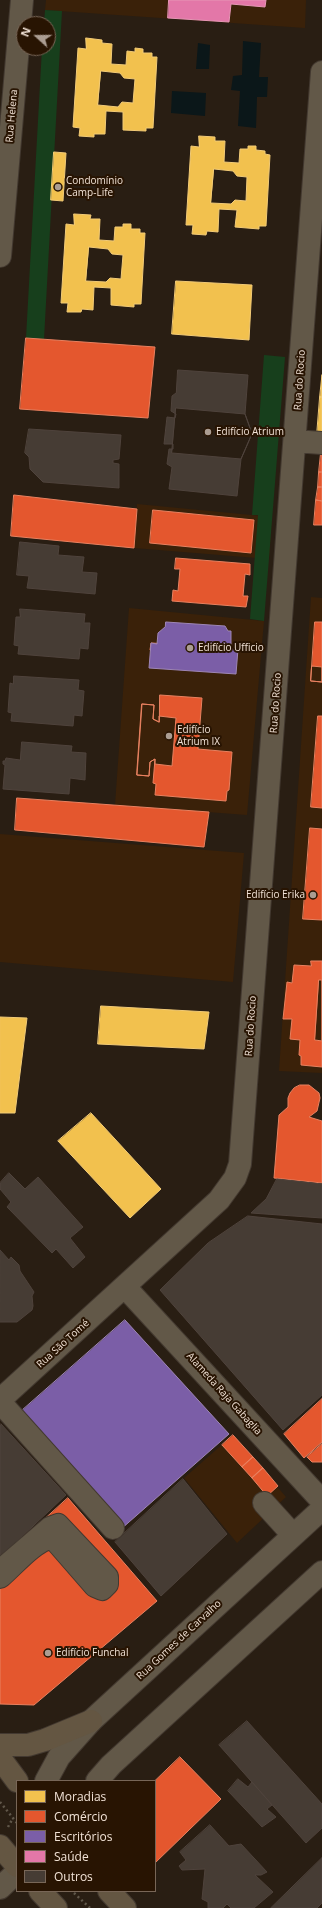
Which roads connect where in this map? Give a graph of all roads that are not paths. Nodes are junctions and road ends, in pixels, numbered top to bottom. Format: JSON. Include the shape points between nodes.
{"nodes":[{"id":1,"x":22,"y":0,"type":"edge"},
{"id":2,"x":322,"y":72,"type":"edge"},
{"id":3,"x":0,"y":256,"type":"edge"},
{"id":4,"x":295,"y":441,"type":"junction"},
{"id":5,"x":322,"y":443,"type":"edge"},
{"id":6,"x":125,"y":1287,"type":"junction"},
{"id":7,"x":0,"y":1401,"type":"edge"},
{"id":8,"x":322,"y":1501,"type":"edge"},
{"id":9,"x":264,"y":1503,"type":"dead end"},
{"id":10,"x":322,"y":1508,"type":"edge"},
{"id":11,"x":113,"y":1528,"type":"dead end"},
{"id":12,"x":293,"y":1535,"type":"junction"},
{"id":13,"x":0,"y":1571,"type":"edge"},
{"id":14,"x":322,"y":1572,"type":"edge"},
{"id":15,"x":0,"y":1577,"type":"edge"},
{"id":16,"x":91,"y":1721,"type":"junction"},
{"id":17,"x":0,"y":1745,"type":"edge"},
{"id":18,"x":0,"y":1758,"type":"edge"},
{"id":19,"x":16,"y":1780,"type":"edge"},
{"id":20,"x":47,"y":1780,"type":"edge"},
{"id":21,"x":99,"y":1780,"type":"edge"},
{"id":22,"x":0,"y":1846,"type":"edge"},
{"id":23,"x":16,"y":1865,"type":"edge"},
{"id":24,"x":16,"y":1873,"type":"edge"},
{"id":25,"x":0,"y":1888,"type":"edge"},
{"id":26,"x":41,"y":1892,"type":"edge"},
{"id":27,"x":110,"y":1892,"type":"edge"},
{"id":28,"x":56,"y":1908,"type":"edge"},
{"id":29,"x":125,"y":1908,"type":"edge"}],
"edges":[{"from":1,"to":3,"type":"street","name":"Rua Helena"},
{"from":2,"to":4,"type":"street","name":"Rua do Rocio"},
{"from":4,"to":5,"type":"street"},
{"from":4,"to":6,"type":"street","name":"Rua do Rocio","via":[[240,1164],[235,1178],[219,1200]]},
{"from":6,"to":7,"type":"street","name":"Rua São Tomé"},
{"from":6,"to":8,"type":"street","name":"Alameda Raja Gabaglia"},
{"from":7,"to":11,"type":"street"},
{"from":9,"to":12,"type":"street"},
{"from":10,"to":12,"type":"street","name":"Rua Gomes de Carvalho"},
{"from":12,"to":16,"type":"street","name":"Rua Gomes de Carvalho"},
{"from":13,"to":15,"type":"street","via":[[58,1524],[107,1577],[107,1584],[102,1589],[95,1586],[51,1537],[44,1539]]},
{"from":14,"to":21,"type":"street"},
{"from":16,"to":17,"type":"main road","via":[[28,1745]]},
{"from":16,"to":20,"type":"street","name":"Rua Gomes de Carvalho","via":[[59,1757]]},
{"from":18,"to":19,"type":"main road"},
{"from":22,"to":23,"type":"main road"},
{"from":24,"to":25,"type":"street"},
{"from":26,"to":28,"type":"main road"},
{"from":27,"to":29,"type":"main road"}]}
